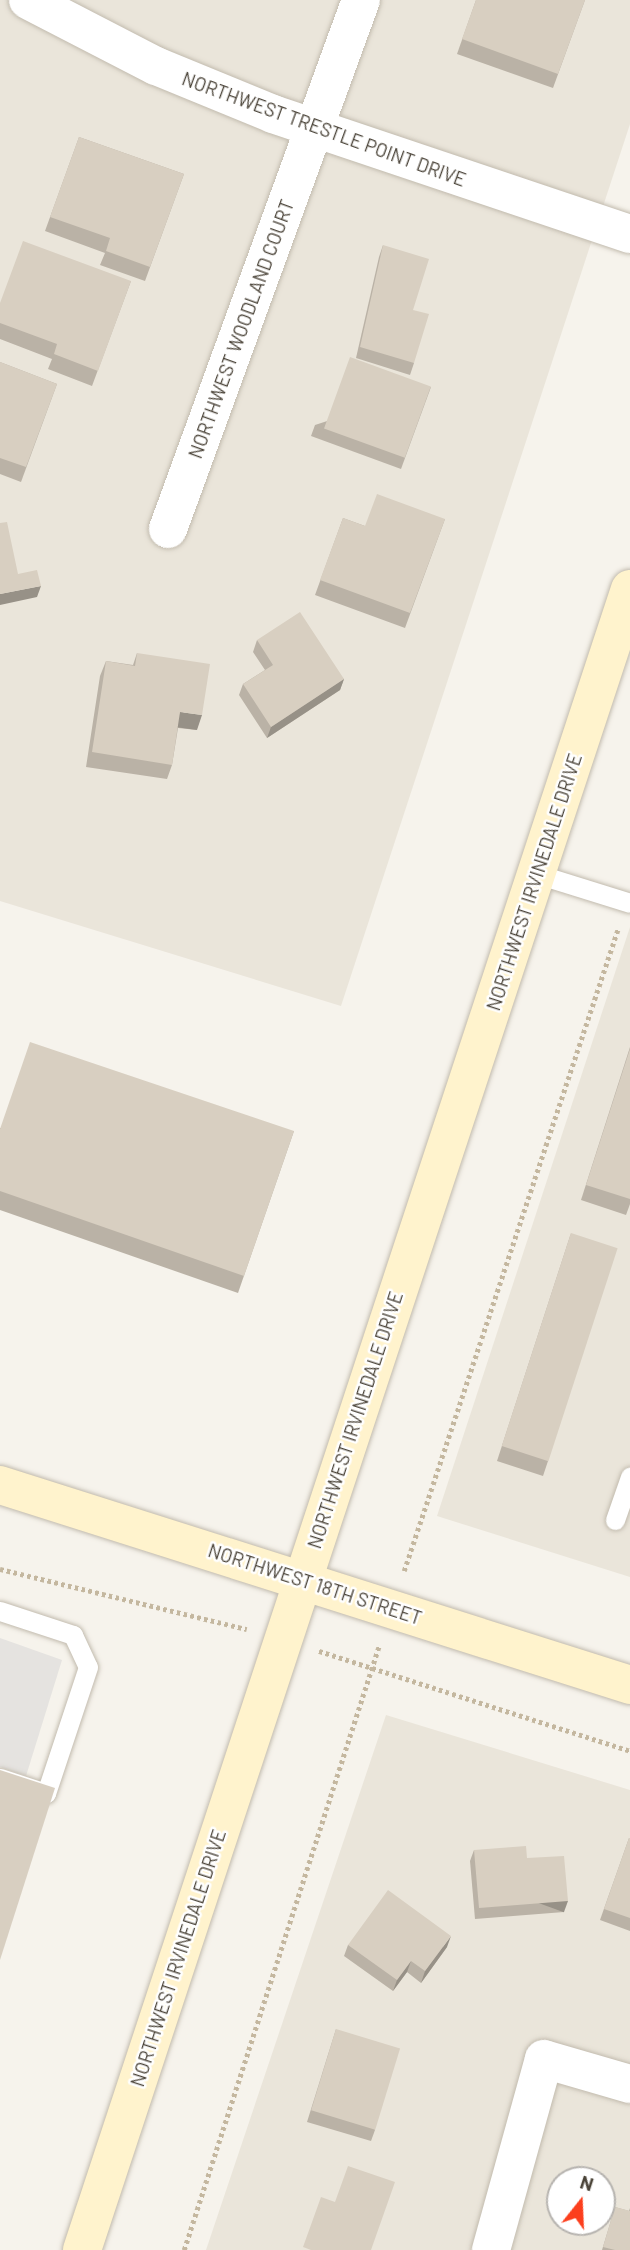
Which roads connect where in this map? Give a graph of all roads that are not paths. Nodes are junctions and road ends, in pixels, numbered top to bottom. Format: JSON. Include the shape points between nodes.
{"nodes":[{"id":1,"x":28,"y":0,"type":"edge"},
{"id":2,"x":361,"y":0,"type":"edge"},
{"id":3,"x":314,"y":129,"type":"junction"},
{"id":4,"x":630,"y":234,"type":"edge"},
{"id":5,"x":168,"y":529,"type":"dead end"},
{"id":6,"x":630,"y":590,"type":"edge"},
{"id":7,"x":537,"y":874,"type":"junction"},
{"id":8,"x":630,"y":903,"type":"edge"},
{"id":9,"x":630,"y":1477,"type":"edge"},
{"id":10,"x":0,"y":1485,"type":"edge"},
{"id":11,"x":615,"y":1520,"type":"dead end"},
{"id":12,"x":302,"y":1579,"type":"junction"},
{"id":13,"x":0,"y":1611,"type":"edge"},
{"id":14,"x":630,"y":1685,"type":"edge"},
{"id":15,"x":0,"y":1778,"type":"edge"},
{"id":16,"x":630,"y":2084,"type":"edge"},
{"id":17,"x":82,"y":2250,"type":"edge"},
{"id":18,"x":491,"y":2250,"type":"edge"}],
"edges":[{"from":1,"to":3,"type":"street","name":"NORTHWEST TRESTLE POINT DRIVE","via":[[156,66]]},
{"from":2,"to":3,"type":"street","name":"NORTHWEST WOODLAND COURT"},
{"from":3,"to":4,"type":"street","name":"NORTHWEST TRESTLE POINT DRIVE"},
{"from":3,"to":5,"type":"street","name":"NORTHWEST WOODLAND COURT"},
{"from":6,"to":7,"type":"main road","name":"NORTHWEST IRVINEDALE DRIVE"},
{"from":7,"to":8,"type":"lane"},
{"from":7,"to":12,"type":"main road","name":"NORTHWEST IRVINEDALE DRIVE"},
{"from":9,"to":11,"type":"lane"},
{"from":10,"to":12,"type":"main road","name":"NORTHWEST 18TH STREET"},
{"from":12,"to":14,"type":"main road","name":"NORTHWEST 18TH STREET"},
{"from":12,"to":17,"type":"main road","name":"NORTHWEST IRVINEDALE DRIVE"},
{"from":13,"to":15,"type":"lane","via":[[73,1635],[88,1667],[46,1793]]},
{"from":16,"to":18,"type":"street","via":[[544,2059]]}]}
